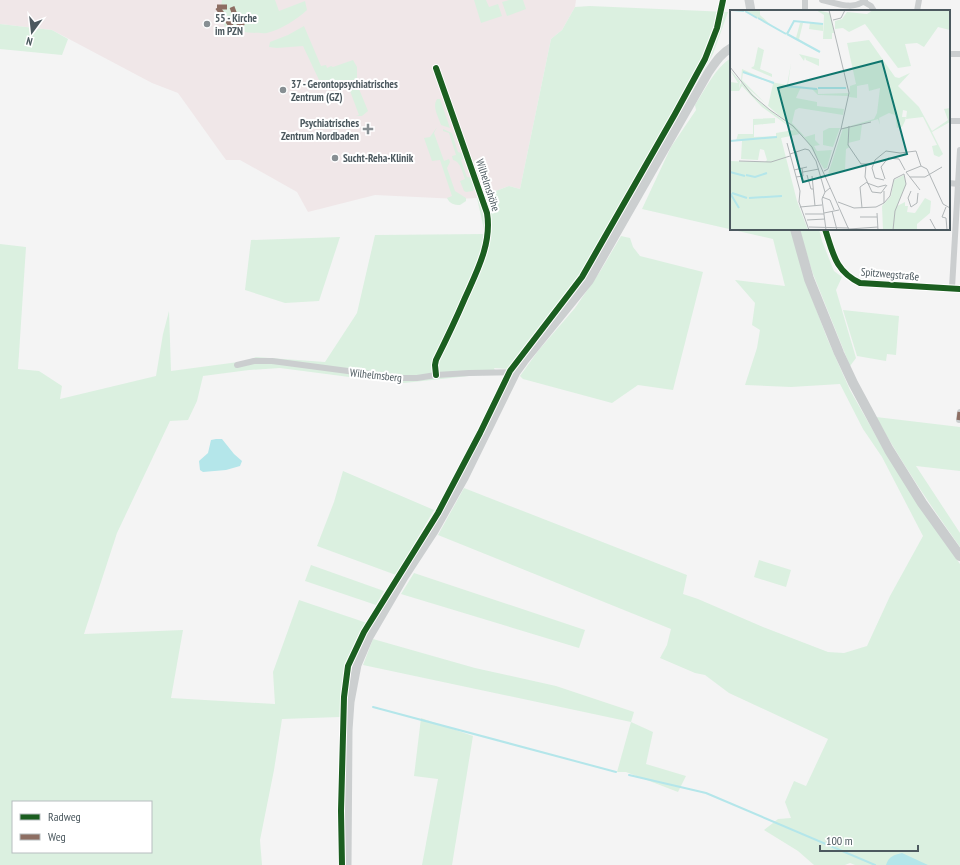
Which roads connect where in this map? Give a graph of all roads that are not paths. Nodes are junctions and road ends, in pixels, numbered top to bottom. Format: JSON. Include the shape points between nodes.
{"nodes":[{"id":1,"x":749,"y":0,"type":"edge"},
{"id":2,"x":804,"y":0,"type":"edge"},
{"id":3,"x":822,"y":0,"type":"edge"},
{"id":4,"x":919,"y":0,"type":"edge"},
{"id":5,"x":865,"y":1,"type":"edge"},
{"id":6,"x":751,"y":10,"type":"edge"},
{"id":7,"x":805,"y":10,"type":"edge"},
{"id":8,"x":873,"y":10,"type":"edge"},
{"id":9,"x":917,"y":10,"type":"edge"},
{"id":10,"x":730,"y":49,"type":"edge"},
{"id":11,"x":436,"y":68,"type":"dead end"},
{"id":12,"x":960,"y":150,"type":"edge"},
{"id":13,"x":950,"y":183,"type":"edge"},
{"id":14,"x":958,"y":184,"type":"junction"},
{"id":15,"x":958,"y":204,"type":"edge"},
{"id":16,"x":795,"y":230,"type":"edge"},
{"id":17,"x":825,"y":230,"type":"edge"},
{"id":18,"x":952,"y":288,"type":"junction"},
{"id":19,"x":960,"y":289,"type":"edge"},
{"id":20,"x":237,"y":365,"type":"dead end"},
{"id":21,"x":516,"y":372,"type":"junction"},
{"id":22,"x":436,"y":375,"type":"junction"},
{"id":23,"x":960,"y":412,"type":"edge"},
{"id":24,"x":959,"y":420,"type":"edge"},
{"id":25,"x":960,"y":556,"type":"edge"},
{"id":26,"x":347,"y":865,"type":"edge"}],
"edges":[{"from":1,"to":6,"type":"main road"},
{"from":2,"to":7,"type":"street"},
{"from":3,"to":5,"type":"street","via":[[847,6]]},
{"from":4,"to":9,"type":"street"},
{"from":5,"to":8,"type":"street"},
{"from":10,"to":21,"type":"main road","via":[[717,59],[589,281]]},
{"from":11,"to":22,"type":"street","name":"Wilhelmshöhe","via":[[488,218],[487,242],[474,278],[436,360]]},
{"from":12,"to":14,"type":"street"},
{"from":13,"to":14,"type":"street"},
{"from":14,"to":15,"type":"street"},
{"from":15,"to":18,"type":"street"},
{"from":16,"to":25,"type":"main road","via":[[809,279],[853,383],[889,450],[922,503]]},
{"from":17,"to":18,"type":"street","name":"Spitzwegstraße","via":[[841,270],[860,283]]},
{"from":18,"to":19,"type":"street","name":"Spitzwegstraße"},
{"from":20,"to":22,"type":"street","name":"Wilhelmsberg","via":[[254,361],[272,361],[401,378]]},
{"from":21,"to":22,"type":"street","name":"Wilhelmsberg"},
{"from":21,"to":26,"type":"main road","via":[[464,478],[369,638],[357,665],[350,702]]},
{"from":23,"to":24,"type":"street"}]}
